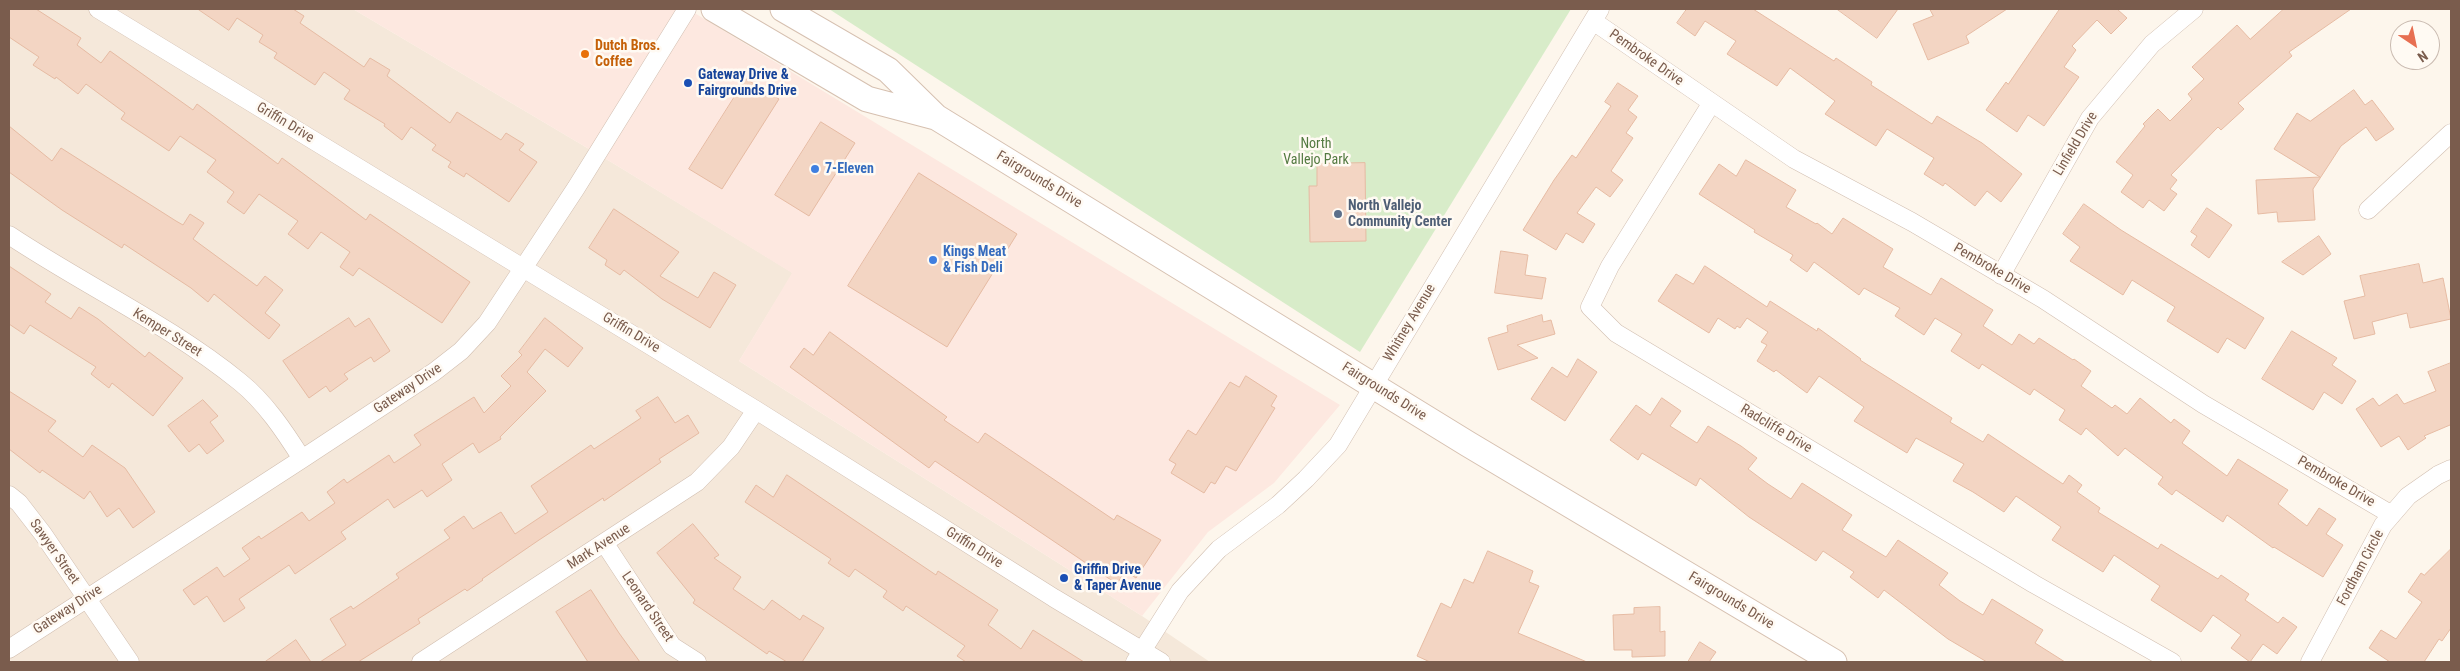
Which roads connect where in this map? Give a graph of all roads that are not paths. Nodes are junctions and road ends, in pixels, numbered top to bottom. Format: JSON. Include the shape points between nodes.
{"nodes":[{"id":1,"x":98,"y":9,"type":"edge"},
{"id":2,"x":687,"y":9,"type":"edge"},
{"id":3,"x":714,"y":9,"type":"edge"},
{"id":4,"x":783,"y":9,"type":"edge"},
{"id":5,"x":2194,"y":9,"type":"edge"},
{"id":6,"x":1596,"y":15,"type":"edge"},
{"id":7,"x":1711,"y":104,"type":"junction"},
{"id":8,"x":936,"y":117,"type":"junction"},
{"id":9,"x":2451,"y":132,"type":"edge"},
{"id":10,"x":2368,"y":210,"type":"dead end"},
{"id":11,"x":9,"y":235,"type":"edge"},
{"id":12,"x":523,"y":268,"type":"junction"},
{"id":13,"x":2001,"y":275,"type":"junction"},
{"id":14,"x":1372,"y":385,"type":"junction"},
{"id":15,"x":756,"y":410,"type":"junction"},
{"id":16,"x":302,"y":459,"type":"junction"},
{"id":17,"x":2451,"y":469,"type":"edge"},
{"id":18,"x":9,"y":495,"type":"edge"},
{"id":19,"x":2392,"y":515,"type":"junction"},
{"id":20,"x":605,"y":544,"type":"junction"},
{"id":21,"x":86,"y":598,"type":"junction"},
{"id":22,"x":9,"y":649,"type":"edge"},
{"id":23,"x":1139,"y":656,"type":"edge"},
{"id":24,"x":130,"y":662,"type":"edge"},
{"id":25,"x":421,"y":662,"type":"edge"},
{"id":26,"x":697,"y":662,"type":"edge"},
{"id":27,"x":1161,"y":662,"type":"edge"},
{"id":28,"x":1834,"y":662,"type":"edge"},
{"id":29,"x":2172,"y":662,"type":"edge"},
{"id":30,"x":2310,"y":662,"type":"edge"}],
"edges":[{"from":1,"to":12,"type":"street","name":"Griffin Drive"},
{"from":2,"to":12,"type":"street","name":"Gateway Drive"},
{"from":3,"to":8,"type":"main road","name":"Fairgrounds Drive","via":[[867,99]]},
{"from":4,"to":8,"type":"main road","name":"Fairgrounds Drive","via":[[888,70]]},
{"from":5,"to":13,"type":"street","name":"Linfield Drive","via":[[2152,44],[2090,118]]},
{"from":6,"to":7,"type":"street","name":"Pembroke Drive"},
{"from":6,"to":14,"type":"street","name":"Whitney Avenue"},
{"from":7,"to":13,"type":"street","name":"Pembroke Drive","via":[[1794,159],[1912,222]]},
{"from":7,"to":29,"type":"street","name":"Radcliffe Drive","via":[[1610,266],[1590,307],[1616,332],[2034,584]]},
{"from":8,"to":14,"type":"main road","name":"Fairgrounds Drive"},
{"from":9,"to":10,"type":"street"},
{"from":11,"to":16,"type":"street","name":"Kemper Street","via":[[190,346],[241,383],[283,429]]},
{"from":12,"to":15,"type":"street","name":"Griffin Drive"},
{"from":12,"to":16,"type":"street","name":"Gateway Drive","via":[[487,323],[461,351]]},
{"from":13,"to":19,"type":"street","name":"Pembroke Drive","via":[[2203,404]]},
{"from":14,"to":23,"type":"street","name":"Whitney Avenue","via":[[1338,444],[1278,505],[1219,549],[1180,591]]},
{"from":14,"to":28,"type":"main road","name":"Fairgrounds Drive"},
{"from":15,"to":20,"type":"street","name":"Mark Avenue","via":[[713,468]]},
{"from":15,"to":23,"type":"street","name":"Griffin Drive","via":[[1054,598]]},
{"from":16,"to":21,"type":"street","name":"Gateway Drive"},
{"from":17,"to":19,"type":"street","name":"Fordham Circle","via":[[2408,496]]},
{"from":18,"to":21,"type":"street","name":"Sawyer Street","via":[[43,534]]},
{"from":19,"to":30,"type":"street","name":"Fordham Circle","via":[[2383,525]]},
{"from":20,"to":25,"type":"street","name":"Mark Avenue"},
{"from":20,"to":26,"type":"street","name":"Leonard Street","via":[[672,646]]},
{"from":21,"to":22,"type":"street","name":"Gateway Drive"},
{"from":21,"to":24,"type":"street","name":"Sawyer Street"},
{"from":23,"to":27,"type":"street","name":"Griffin Drive"}]}
